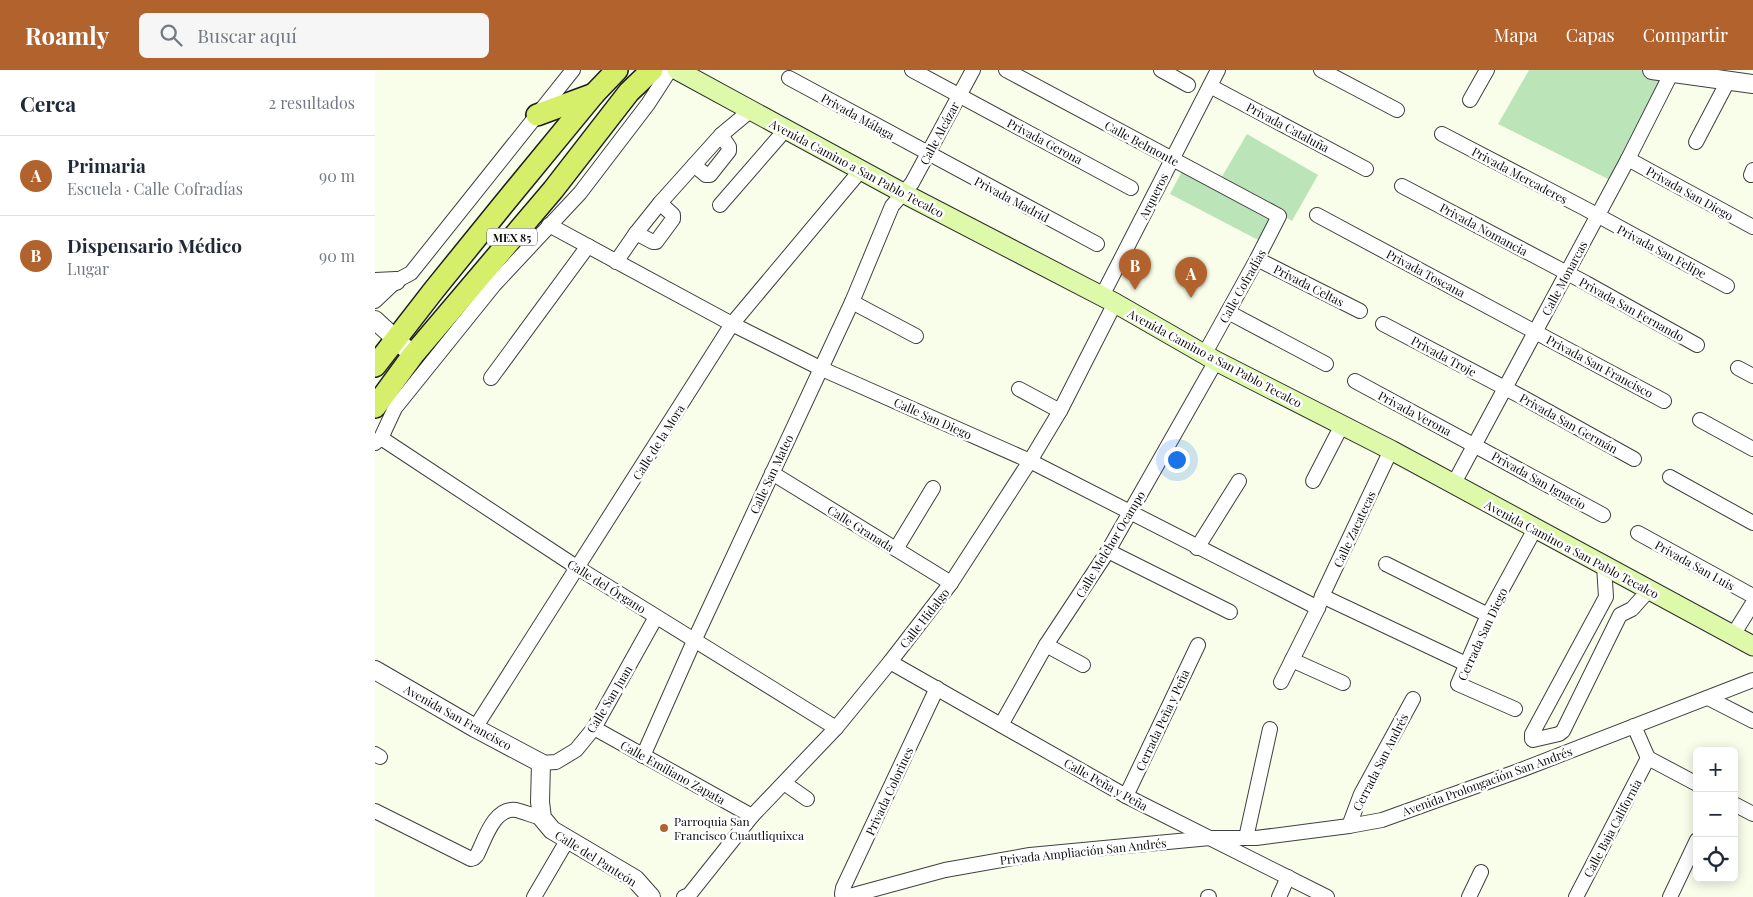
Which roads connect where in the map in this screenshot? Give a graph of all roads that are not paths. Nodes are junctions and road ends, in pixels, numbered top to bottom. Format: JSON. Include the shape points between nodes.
{"nodes":[{"id":1,"x":573,"y":70,"type":"edge"},
{"id":2,"x":617,"y":70,"type":"edge"},
{"id":3,"x":652,"y":70,"type":"edge"},
{"id":4,"x":670,"y":70,"type":"edge"},
{"id":5,"x":677,"y":70,"type":"edge"},
{"id":6,"x":912,"y":70,"type":"edge"},
{"id":7,"x":973,"y":70,"type":"edge"},
{"id":8,"x":1006,"y":70,"type":"edge"},
{"id":9,"x":1161,"y":70,"type":"edge"},
{"id":10,"x":1219,"y":70,"type":"edge"},
{"id":11,"x":1321,"y":70,"type":"edge"},
{"id":12,"x":1487,"y":70,"type":"edge"},
{"id":13,"x":1652,"y":70,"type":"edge"},
{"id":14,"x":1673,"y":72,"type":"edge"},
{"id":15,"x":789,"y":78,"type":"dead end"},
{"id":16,"x":1728,"y":81,"type":"junction"},
{"id":17,"x":1753,"y":84,"type":"edge"},
{"id":18,"x":1187,"y":85,"type":"dead end"},
{"id":19,"x":1210,"y":86,"type":"junction"},
{"id":20,"x":595,"y":94,"type":"junction"},
{"id":21,"x":959,"y":96,"type":"junction"},
{"id":22,"x":1470,"y":100,"type":"dead end"},
{"id":23,"x":751,"y":110,"type":"junction"},
{"id":24,"x":1397,"y":110,"type":"dead end"},
{"id":25,"x":537,"y":115,"type":"junction"},
{"id":26,"x":786,"y":129,"type":"junction"},
{"id":27,"x":1442,"y":134,"type":"dead end"},
{"id":28,"x":1696,"y":142,"type":"dead end"},
{"id":29,"x":928,"y":153,"type":"junction"},
{"id":30,"x":1172,"y":159,"type":"junction"},
{"id":31,"x":1628,"y":159,"type":"junction"},
{"id":32,"x":1366,"y":169,"type":"dead end"},
{"id":33,"x":861,"y":170,"type":"junction"},
{"id":34,"x":1402,"y":186,"type":"dead end"},
{"id":35,"x":1131,"y":188,"type":"dead end"},
{"id":36,"x":903,"y":193,"type":"junction"},
{"id":37,"x":660,"y":203,"type":"junction"},
{"id":38,"x":720,"y":205,"type":"dead end"},
{"id":39,"x":1317,"y":215,"type":"dead end"},
{"id":40,"x":1279,"y":216,"type":"joint"},
{"id":41,"x":1597,"y":216,"type":"junction"},
{"id":42,"x":549,"y":225,"type":"junction"},
{"id":43,"x":1753,"y":227,"type":"edge"},
{"id":44,"x":636,"y":233,"type":"junction"},
{"id":45,"x":1097,"y":244,"type":"dead end"},
{"id":46,"x":588,"y":246,"type":"junction"},
{"id":47,"x":1257,"y":258,"type":"junction"},
{"id":48,"x":616,"y":262,"type":"junction"},
{"id":49,"x":1567,"y":273,"type":"junction"},
{"id":50,"x":487,"y":280,"type":"junction"},
{"id":51,"x":375,"y":282,"type":"edge"},
{"id":52,"x":395,"y":282,"type":"junction"},
{"id":53,"x":1727,"y":286,"type":"dead end"},
{"id":54,"x":1108,"y":300,"type":"junction"},
{"id":55,"x":375,"y":301,"type":"edge"},
{"id":56,"x":853,"y":302,"type":"junction"},
{"id":57,"x":1360,"y":311,"type":"dead end"},
{"id":58,"x":1228,"y":312,"type":"junction"},
{"id":59,"x":375,"y":320,"type":"edge"},
{"id":60,"x":732,"y":324,"type":"junction"},
{"id":61,"x":1383,"y":324,"type":"dead end"},
{"id":62,"x":1535,"y":331,"type":"junction"},
{"id":63,"x":916,"y":336,"type":"dead end"},
{"id":64,"x":395,"y":340,"type":"junction"},
{"id":65,"x":1697,"y":345,"type":"dead end"},
{"id":66,"x":1210,"y":358,"type":"junction"},
{"id":67,"x":376,"y":361,"type":"edge"},
{"id":68,"x":420,"y":361,"type":"junction"},
{"id":69,"x":1326,"y":364,"type":"dead end"},
{"id":70,"x":822,"y":368,"type":"junction"},
{"id":71,"x":1738,"y":368,"type":"dead end"},
{"id":72,"x":1753,"y":376,"type":"edge"},
{"id":73,"x":491,"y":378,"type":"dead end"},
{"id":74,"x":1355,"y":380,"type":"dead end"},
{"id":75,"x":404,"y":382,"type":"junction"},
{"id":76,"x":1505,"y":388,"type":"junction"},
{"id":77,"x":1019,"y":389,"type":"dead end"},
{"id":78,"x":1664,"y":401,"type":"dead end"},
{"id":79,"x":375,"y":407,"type":"edge"},
{"id":80,"x":1060,"y":411,"type":"junction"},
{"id":81,"x":1700,"y":420,"type":"dead end"},
{"id":82,"x":1341,"y":425,"type":"junction"},
{"id":83,"x":378,"y":440,"type":"edge"},
{"id":84,"x":1474,"y":444,"type":"junction"},
{"id":85,"x":1753,"y":448,"type":"edge"},
{"id":86,"x":1391,"y":450,"type":"junction"},
{"id":87,"x":1634,"y":458,"type":"dead end"},
{"id":88,"x":1030,"y":461,"type":"junction"},
{"id":89,"x":772,"y":472,"type":"junction"},
{"id":90,"x":1669,"y":477,"type":"dead end"},
{"id":91,"x":1239,"y":481,"type":"dead end"},
{"id":92,"x":1313,"y":481,"type":"dead end"},
{"id":93,"x":1453,"y":485,"type":"junction"},
{"id":94,"x":933,"y":488,"type":"dead end"},
{"id":95,"x":1130,"y":512,"type":"junction"},
{"id":96,"x":1603,"y":516,"type":"dead end"},
{"id":97,"x":1753,"y":523,"type":"edge"},
{"id":98,"x":1535,"y":529,"type":"junction"},
{"id":99,"x":1638,"y":533,"type":"dead end"},
{"id":100,"x":1197,"y":548,"type":"junction"},
{"id":101,"x":897,"y":549,"type":"junction"},
{"id":102,"x":1108,"y":551,"type":"junction"},
{"id":103,"x":1386,"y":564,"type":"dead end"},
{"id":104,"x":1604,"y":566,"type":"junction"},
{"id":105,"x":578,"y":568,"type":"junction"},
{"id":106,"x":951,"y":583,"type":"junction"},
{"id":107,"x":1649,"y":590,"type":"junction"},
{"id":108,"x":1753,"y":596,"type":"edge"},
{"id":109,"x":1606,"y":597,"type":"junction"},
{"id":110,"x":1320,"y":602,"type":"junction"},
{"id":111,"x":1753,"y":603,"type":"edge"},
{"id":112,"x":1230,"y":612,"type":"dead end"},
{"id":113,"x":1488,"y":615,"type":"junction"},
{"id":114,"x":1620,"y":615,"type":"junction"},
{"id":115,"x":656,"y":617,"type":"junction"},
{"id":116,"x":1733,"y":635,"type":"junction"},
{"id":117,"x":694,"y":641,"type":"junction"},
{"id":118,"x":1199,"y":645,"type":"dead end"},
{"id":119,"x":1046,"y":646,"type":"junction"},
{"id":120,"x":1753,"y":646,"type":"edge"},
{"id":121,"x":1292,"y":660,"type":"junction"},
{"id":122,"x":890,"y":662,"type":"junction"},
{"id":123,"x":1466,"y":664,"type":"junction"},
{"id":124,"x":1083,"y":665,"type":"dead end"},
{"id":125,"x":375,"y":670,"type":"edge"},
{"id":126,"x":1753,"y":680,"type":"edge"},
{"id":127,"x":1281,"y":682,"type":"dead end"},
{"id":128,"x":1343,"y":683,"type":"dead end"},
{"id":129,"x":937,"y":688,"type":"junction"},
{"id":130,"x":1413,"y":698,"type":"dead end"},
{"id":131,"x":1708,"y":698,"type":"junction"},
{"id":132,"x":1515,"y":710,"type":"dead end"},
{"id":133,"x":1753,"y":722,"type":"edge"},
{"id":134,"x":1001,"y":724,"type":"junction"},
{"id":135,"x":1634,"y":726,"type":"junction"},
{"id":136,"x":475,"y":728,"type":"junction"},
{"id":137,"x":595,"y":728,"type":"junction"},
{"id":138,"x":836,"y":728,"type":"junction"},
{"id":139,"x":1270,"y":730,"type":"dead end"},
{"id":140,"x":643,"y":756,"type":"junction"},
{"id":141,"x":1648,"y":758,"type":"junction"},
{"id":142,"x":541,"y":763,"type":"junction"},
{"id":143,"x":1693,"y":782,"type":"edge"},
{"id":144,"x":784,"y":783,"type":"junction"},
{"id":145,"x":1126,"y":796,"type":"junction"},
{"id":146,"x":807,"y":799,"type":"dead end"},
{"id":147,"x":1738,"y":806,"type":"edge"},
{"id":148,"x":375,"y":811,"type":"edge"},
{"id":149,"x":1753,"y":814,"type":"edge"},
{"id":150,"x":752,"y":816,"type":"junction"},
{"id":151,"x":542,"y":818,"type":"junction"},
{"id":152,"x":1349,"y":826,"type":"junction"},
{"id":153,"x":1210,"y":838,"type":"junction"},
{"id":154,"x":1246,"y":838,"type":"junction"},
{"id":155,"x":568,"y":840,"type":"junction"},
{"id":156,"x":1693,"y":848,"type":"edge"},
{"id":157,"x":1481,"y":872,"type":"dead end"},
{"id":158,"x":1288,"y":877,"type":"junction"},
{"id":159,"x":842,"y":894,"type":"joint"},
{"id":160,"x":534,"y":897,"type":"edge"},
{"id":161,"x":651,"y":897,"type":"edge"},
{"id":162,"x":683,"y":897,"type":"edge"},
{"id":163,"x":1279,"y":897,"type":"edge"},
{"id":164,"x":1327,"y":897,"type":"edge"},
{"id":165,"x":1469,"y":897,"type":"edge"},
{"id":166,"x":1576,"y":897,"type":"edge"},
{"id":167,"x":1670,"y":897,"type":"edge"}],
"edges":[{"from":1,"to":25,"type":"street"},
{"from":2,"to":20,"type":"main road","number":"MEX 85"},
{"from":3,"to":50,"type":"main road","number":"MEX 85","via":[[629,92]]},
{"from":4,"to":42,"type":"street","via":[[580,193]]},
{"from":5,"to":23,"type":"main road","name":"Avenida Camino a San Pablo Tecalco"},
{"from":6,"to":21,"type":"street","name":"Privada Gerona"},
{"from":7,"to":21,"type":"street","name":"Calle Alcázar"},
{"from":8,"to":30,"type":"street","name":"Calle Belmonte"},
{"from":9,"to":18,"type":"street"},
{"from":10,"to":19,"type":"street","name":"Arqueros"},
{"from":11,"to":24,"type":"street"},
{"from":12,"to":22,"type":"street"},
{"from":13,"to":14,"type":"street"},
{"from":14,"to":16,"type":"street"},
{"from":14,"to":31,"type":"street","name":"Calle Monarcas"},
{"from":15,"to":29,"type":"street","name":"Privada Málaga"},
{"from":16,"to":17,"type":"street"},
{"from":16,"to":28,"type":"street"},
{"from":19,"to":30,"type":"street","name":"Arqueros"},
{"from":19,"to":32,"type":"street","name":"Privada Cataluña"},
{"from":20,"to":25,"type":"main road"},
{"from":20,"to":64,"type":"main road","number":"MEX 85"},
{"from":21,"to":29,"type":"street","name":"Calle Alcázar"},
{"from":21,"to":35,"type":"street","name":"Privada Gerona"},
{"from":23,"to":26,"type":"main road","name":"Avenida Camino a San Pablo Tecalco"},
{"from":23,"to":37,"type":"street","via":[[721,135],[729,151],[710,175],[694,166]]},
{"from":25,"to":52,"type":"street","via":[[411,273]]},
{"from":26,"to":33,"type":"main road","name":"Avenida Camino a San Pablo Tecalco"},
{"from":26,"to":38,"type":"street"},
{"from":27,"to":41,"type":"street","name":"Privada Mercaderes"},
{"from":29,"to":36,"type":"street","name":"Calle Alcázar"},
{"from":29,"to":45,"type":"street","name":"Privada Madrid"},
{"from":30,"to":40,"type":"street","name":"Calle Belmonte"},
{"from":30,"to":54,"type":"street","name":"Arqueros"},
{"from":31,"to":41,"type":"street","name":"Calle Monarcas"},
{"from":31,"to":43,"type":"street","name":"Privada San Diego"},
{"from":33,"to":36,"type":"main road","name":"Avenida Camino a San Pablo Tecalco"},
{"from":33,"to":60,"type":"street","name":"Calle de la Mora"},
{"from":34,"to":49,"type":"street","name":"Privada Nomancia"},
{"from":36,"to":54,"type":"main road","name":"Avenida Camino a San Pablo Tecalco"},
{"from":36,"to":56,"type":"street","name":"Calle San Mateo","via":[[892,206]]},
{"from":37,"to":44,"type":"street"},
{"from":37,"to":44,"type":"street","via":[[673,215],[673,219],[656,242]]},
{"from":39,"to":62,"type":"street","name":"Privada Toscana"},
{"from":40,"to":47,"type":"street","name":"Calle Cofradías"},
{"from":41,"to":49,"type":"street","name":"Calle Monarcas"},
{"from":41,"to":53,"type":"street","name":"Privada San Felipe"},
{"from":42,"to":46,"type":"street","name":"Calle San Diego"},
{"from":42,"to":50,"type":"street"},
{"from":44,"to":48,"type":"street"},
{"from":46,"to":48,"type":"street","name":"Calle San Diego"},
{"from":46,"to":73,"type":"street"},
{"from":47,"to":57,"type":"street","name":"Privada Celtas"},
{"from":47,"to":58,"type":"street","name":"Calle Cofradías"},
{"from":48,"to":60,"type":"street","name":"Calle San Diego"},
{"from":49,"to":62,"type":"street","name":"Calle Monarcas"},
{"from":49,"to":65,"type":"street","name":"Privada San Fernando"},
{"from":50,"to":68,"type":"main road","number":"MEX 85"},
{"from":51,"to":52,"type":"street"},
{"from":52,"to":55,"type":"street"},
{"from":54,"to":66,"type":"main road","name":"Avenida Camino a San Pablo Tecalco"},
{"from":54,"to":80,"type":"street","name":"Calle Hidalgo"},
{"from":56,"to":63,"type":"street"},
{"from":56,"to":70,"type":"street","name":"Calle San Mateo"},
{"from":58,"to":66,"type":"street","name":"Calle Cofradías"},
{"from":58,"to":69,"type":"street"},
{"from":59,"to":64,"type":"street"},
{"from":60,"to":70,"type":"street","name":"Calle San Diego"},
{"from":60,"to":105,"type":"street","name":"Calle de la Mora"},
{"from":61,"to":76,"type":"street","name":"Privada Troje"},
{"from":62,"to":76,"type":"street","name":"Calle Monarcas"},
{"from":62,"to":78,"type":"street","name":"Privada San Francisco"},
{"from":64,"to":67,"type":"main road","number":"MEX 85"},
{"from":64,"to":68,"type":"street"},
{"from":66,"to":82,"type":"main road","name":"Avenida Camino a San Pablo Tecalco"},
{"from":66,"to":95,"type":"street","name":"Calle Melchor Ocampo"},
{"from":67,"to":75,"type":"street"},
{"from":68,"to":75,"type":"main road","number":"MEX 85"},
{"from":70,"to":88,"type":"street","name":"Calle San Diego"},
{"from":70,"to":89,"type":"street","name":"Calle San Mateo"},
{"from":71,"to":72,"type":"street"},
{"from":74,"to":84,"type":"street","name":"Privada Verona"},
{"from":75,"to":79,"type":"main road","number":"MEX 85"},
{"from":75,"to":83,"type":"street"},
{"from":76,"to":84,"type":"street","name":"Calle Monarcas"},
{"from":76,"to":87,"type":"street","name":"Privada San Germán"},
{"from":77,"to":80,"type":"street"},
{"from":80,"to":88,"type":"street","name":"Calle Hidalgo"},
{"from":81,"to":85,"type":"street"},
{"from":82,"to":86,"type":"main road","name":"Avenida Camino a San Pablo Tecalco"},
{"from":82,"to":92,"type":"street"},
{"from":83,"to":105,"type":"street","name":"Calle del Órgano"},
{"from":84,"to":93,"type":"street","name":"Calle Monarcas"},
{"from":84,"to":96,"type":"street","name":"Privada San Ignacio"},
{"from":86,"to":93,"type":"main road","name":"Avenida Camino a San Pablo Tecalco"},
{"from":86,"to":110,"type":"street","name":"Calle Zacatecas"},
{"from":88,"to":95,"type":"street","name":"Calle San Diego"},
{"from":88,"to":106,"type":"street","name":"Calle Hidalgo"},
{"from":89,"to":101,"type":"street","name":"Calle Granada"},
{"from":89,"to":117,"type":"street","name":"Calle San Mateo"},
{"from":90,"to":97,"type":"street"},
{"from":91,"to":100,"type":"street"},
{"from":93,"to":98,"type":"main road","name":"Avenida Camino a San Pablo Tecalco"},
{"from":94,"to":101,"type":"street"},
{"from":95,"to":100,"type":"street","name":"Calle San Diego"},
{"from":95,"to":102,"type":"street","name":"Calle Melchor Ocampo"},
{"from":98,"to":104,"type":"main road","name":"Avenida Camino a San Pablo Tecalco"},
{"from":98,"to":113,"type":"street","name":"Cerrada San Diego"},
{"from":99,"to":108,"type":"street","name":"Privada San Luis"},
{"from":100,"to":110,"type":"street","name":"Calle San Diego"},
{"from":101,"to":106,"type":"street","name":"Calle Granada"},
{"from":102,"to":112,"type":"street"},
{"from":102,"to":119,"type":"street","name":"Calle Melchor Ocampo"},
{"from":103,"to":113,"type":"street"},
{"from":104,"to":107,"type":"main road","name":"Avenida Camino a San Pablo Tecalco"},
{"from":104,"to":109,"type":"street"},
{"from":105,"to":115,"type":"street","name":"Calle del Órgano"},
{"from":105,"to":136,"type":"street","name":"Calle de la Mora"},
{"from":106,"to":122,"type":"street","name":"Calle Hidalgo"},
{"from":107,"to":114,"type":"street","via":[[1632,609]]},
{"from":107,"to":116,"type":"main road","name":"Avenida Camino a San Pablo Tecalco"},
{"from":109,"to":114,"type":"street"},
{"from":109,"to":114,"type":"street","via":[[1532,739],[1563,731]]},
{"from":110,"to":121,"type":"street","name":"Calle Zacatecas"},
{"from":110,"to":123,"type":"street","name":"Calle San Diego"},
{"from":111,"to":116,"type":"street"},
{"from":113,"to":123,"type":"street","name":"Cerrada San Diego"},
{"from":115,"to":117,"type":"street","name":"Calle del Órgano"},
{"from":115,"to":137,"type":"street","name":"Calle San Juan"},
{"from":116,"to":120,"type":"main road","name":"Avenida Camino a San Pablo Tecalco"},
{"from":117,"to":138,"type":"street","name":"Calle del Órgano"},
{"from":117,"to":140,"type":"street","name":"Calle San Mateo"},
{"from":118,"to":145,"type":"street","name":"Cerrada Peña y Peña"},
{"from":119,"to":124,"type":"street"},
{"from":119,"to":134,"type":"street","name":"Calle Melchor Ocampo"},
{"from":121,"to":127,"type":"street","name":"Calle Zacatecas"},
{"from":121,"to":128,"type":"street"},
{"from":122,"to":129,"type":"street","name":"Calle Peña y Peña"},
{"from":122,"to":138,"type":"street","name":"Calle Hidalgo"},
{"from":123,"to":132,"type":"street","name":"Cerrada San Diego","via":[[1459,680],[1460,686]]},
{"from":125,"to":136,"type":"street","name":"Avenida San Francisco"},
{"from":126,"to":131,"type":"street","name":"Avenida Prolongación San Andrés"},
{"from":129,"to":134,"type":"street","name":"Calle Peña y Peña"},
{"from":129,"to":159,"type":"street","name":"Privada Colorines"},
{"from":130,"to":152,"type":"street","name":"Cerrada San Andrés","via":[[1361,794]]},
{"from":131,"to":133,"type":"street"},
{"from":131,"to":135,"type":"street","name":"Avenida Prolongación San Andrés"},
{"from":134,"to":145,"type":"street","name":"Calle Peña y Peña"},
{"from":135,"to":141,"type":"street"},
{"from":135,"to":152,"type":"street","name":"Avenida Prolongación San Andrés","via":[[1382,820]]},
{"from":136,"to":142,"type":"street","name":"Avenida San Francisco"},
{"from":137,"to":140,"type":"street","name":"Calle Emiliano Zapata"},
{"from":137,"to":142,"type":"street","name":"Calle San Juan","via":[[576,750],[556,762]]},
{"from":138,"to":144,"type":"street","name":"Calle Hidalgo"},
{"from":139,"to":154,"type":"street"},
{"from":140,"to":150,"type":"street","name":"Calle Emiliano Zapata"},
{"from":141,"to":143,"type":"street"},
{"from":141,"to":166,"type":"street","name":"Calle Baja California"},
{"from":142,"to":151,"type":"street"},
{"from":144,"to":146,"type":"street"},
{"from":144,"to":150,"type":"street","name":"Calle Hidalgo"},
{"from":145,"to":153,"type":"street","name":"Calle Peña y Peña"},
{"from":147,"to":149,"type":"street"},
{"from":148,"to":151,"type":"street","via":[[471,859],[475,858],[497,817],[504,811],[514,810]]},
{"from":150,"to":162,"type":"street","name":"Calle Hidalgo","via":[[689,894]]},
{"from":151,"to":155,"type":"street","name":"Calle del Panteón"},
{"from":152,"to":154,"type":"street","name":"Avenida Prolongación San Andrés"},
{"from":153,"to":154,"type":"street","name":"Avenida Prolongación San Andrés"},
{"from":153,"to":158,"type":"street","name":"Calle Peña y Peña"},
{"from":153,"to":159,"type":"street","name":"Privada Ampliación San Andrés","via":[[1030,855],[945,870],[846,897]]},
{"from":155,"to":160,"type":"street"},
{"from":155,"to":161,"type":"street","name":"Calle del Panteón","via":[[635,879]]},
{"from":156,"to":167,"type":"street"},
{"from":157,"to":165,"type":"street"},
{"from":158,"to":163,"type":"street"},
{"from":158,"to":164,"type":"street","name":"Calle Peña y Peña"}]}
